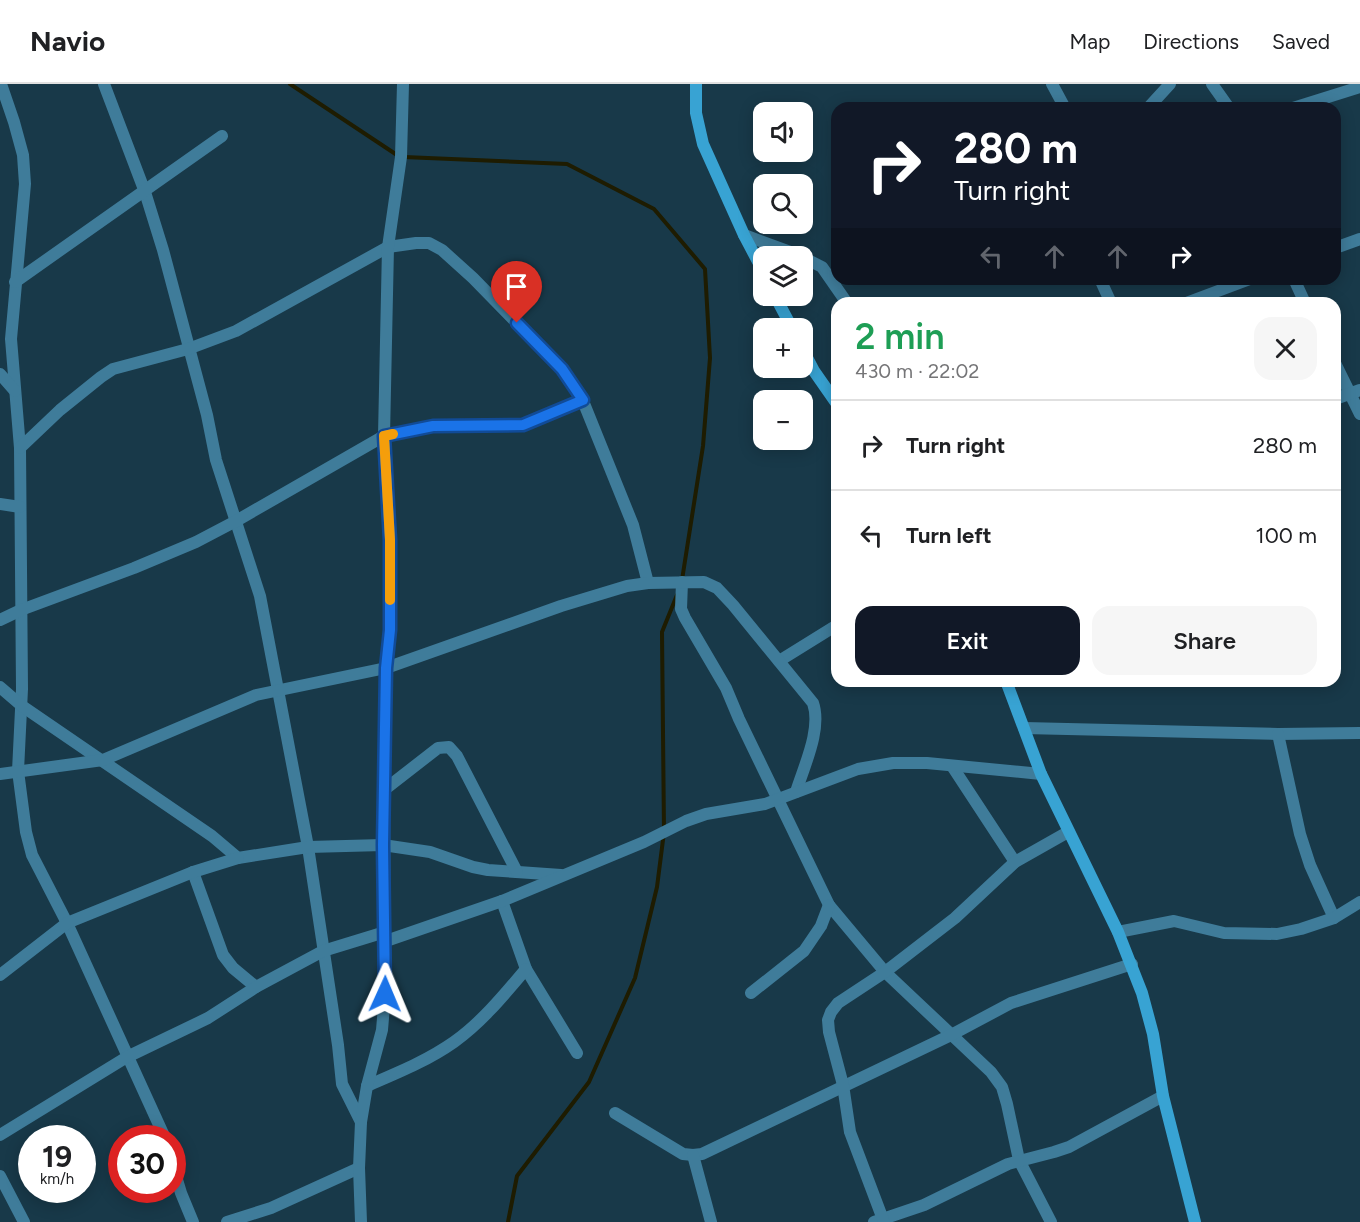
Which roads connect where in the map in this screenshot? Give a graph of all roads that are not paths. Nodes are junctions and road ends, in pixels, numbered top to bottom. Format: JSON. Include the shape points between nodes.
{"nodes":[{"id":1,"x":1,"y":84,"type":"edge"},
{"id":2,"x":104,"y":84,"type":"edge"},
{"id":3,"x":402,"y":84,"type":"edge"},
{"id":4,"x":696,"y":84,"type":"edge"},
{"id":5,"x":1052,"y":84,"type":"edge"},
{"id":6,"x":1170,"y":84,"type":"edge"},
{"id":7,"x":1212,"y":84,"type":"edge"},
{"id":8,"x":1360,"y":87,"type":"edge"},
{"id":9,"x":1062,"y":102,"type":"edge"},
{"id":10,"x":1154,"y":102,"type":"edge"},
{"id":11,"x":1225,"y":102,"type":"edge"},
{"id":12,"x":1312,"y":102,"type":"edge"},
{"id":13,"x":222,"y":136,"type":"dead end"},
{"id":14,"x":145,"y":192,"type":"junction"},
{"id":15,"x":744,"y":235,"type":"junction"},
{"id":16,"x":1360,"y":238,"type":"edge"},
{"id":17,"x":773,"y":246,"type":"edge"},
{"id":18,"x":1341,"y":246,"type":"edge"},
{"id":19,"x":388,"y":248,"type":"junction"},
{"id":20,"x":753,"y":252,"type":"edge"},
{"id":21,"x":813,"y":262,"type":"edge"},
{"id":22,"x":831,"y":280,"type":"edge"},
{"id":23,"x":15,"y":282,"type":"junction"},
{"id":24,"x":1234,"y":285,"type":"edge"},
{"id":25,"x":1202,"y":297,"type":"edge"},
{"id":26,"x":188,"y":349,"type":"junction"},
{"id":27,"x":813,"y":368,"type":"edge"},
{"id":28,"x":1341,"y":372,"type":"edge"},
{"id":29,"x":0,"y":374,"type":"edge"},
{"id":30,"x":15,"y":391,"type":"junction"},
{"id":31,"x":1355,"y":392,"type":"edge"},
{"id":32,"x":831,"y":395,"type":"edge"},
{"id":33,"x":583,"y":400,"type":"junction"},
{"id":34,"x":1360,"y":414,"type":"edge"},
{"id":35,"x":384,"y":436,"type":"junction"},
{"id":36,"x":20,"y":448,"type":"junction"},
{"id":37,"x":0,"y":504,"type":"edge"},
{"id":38,"x":20,"y":507,"type":"junction"},
{"id":39,"x":236,"y":521,"type":"junction"},
{"id":40,"x":682,"y":582,"type":"junction"},
{"id":41,"x":648,"y":583,"type":"junction"},
{"id":42,"x":21,"y":610,"type":"junction"},
{"id":43,"x":0,"y":620,"type":"edge"},
{"id":44,"x":831,"y":629,"type":"edge"},
{"id":45,"x":779,"y":661,"type":"junction"},
{"id":46,"x":386,"y":668,"type":"junction"},
{"id":47,"x":0,"y":687,"type":"edge"},
{"id":48,"x":1008,"y":687,"type":"edge"},
{"id":49,"x":278,"y":689,"type":"junction"},
{"id":50,"x":22,"y":706,"type":"junction"},
{"id":51,"x":1024,"y":728,"type":"junction"},
{"id":52,"x":1360,"y":733,"type":"edge"},
{"id":53,"x":1278,"y":734,"type":"junction"},
{"id":54,"x":103,"y":760,"type":"junction"},
{"id":55,"x":952,"y":766,"type":"junction"},
{"id":56,"x":18,"y":771,"type":"junction"},
{"id":57,"x":0,"y":774,"type":"edge"},
{"id":58,"x":1041,"y":774,"type":"junction"},
{"id":59,"x":384,"y":790,"type":"junction"},
{"id":60,"x":796,"y":792,"type":"junction"},
{"id":61,"x":778,"y":799,"type":"junction"},
{"id":62,"x":1068,"y":832,"type":"junction"},
{"id":63,"x":383,"y":845,"type":"junction"},
{"id":64,"x":308,"y":847,"type":"junction"},
{"id":65,"x":238,"y":858,"type":"junction"},
{"id":66,"x":1015,"y":862,"type":"junction"},
{"id":67,"x":193,"y":872,"type":"junction"},
{"id":68,"x":517,"y":872,"type":"junction"},
{"id":69,"x":565,"y":875,"type":"junction"},
{"id":70,"x":502,"y":901,"type":"junction"},
{"id":71,"x":1360,"y":902,"type":"edge"},
{"id":72,"x":830,"y":905,"type":"junction"},
{"id":73,"x":1334,"y":918,"type":"junction"},
{"id":74,"x":67,"y":923,"type":"junction"},
{"id":75,"x":1118,"y":932,"type":"junction"},
{"id":76,"x":386,"y":936,"type":"junction"},
{"id":77,"x":323,"y":951,"type":"junction"},
{"id":78,"x":1132,"y":964,"type":"junction"},
{"id":79,"x":526,"y":969,"type":"junction"},
{"id":80,"x":885,"y":972,"type":"junction"},
{"id":81,"x":0,"y":975,"type":"edge"},
{"id":82,"x":256,"y":987,"type":"junction"},
{"id":83,"x":752,"y":993,"type":"dead end"},
{"id":84,"x":951,"y":1035,"type":"junction"},
{"id":85,"x":577,"y":1053,"type":"dead end"},
{"id":86,"x":127,"y":1057,"type":"junction"},
{"id":87,"x":843,"y":1085,"type":"junction"},
{"id":88,"x":367,"y":1086,"type":"junction"},
{"id":89,"x":1163,"y":1096,"type":"junction"},
{"id":90,"x":615,"y":1113,"type":"dead end"},
{"id":91,"x":361,"y":1122,"type":"junction"},
{"id":92,"x":159,"y":1125,"type":"edge"},
{"id":93,"x":0,"y":1135,"type":"edge"},
{"id":94,"x":693,"y":1155,"type":"junction"},
{"id":95,"x":1019,"y":1160,"type":"junction"},
{"id":96,"x":359,"y":1168,"type":"junction"},
{"id":97,"x":0,"y":1176,"type":"edge"},
{"id":98,"x":185,"y":1203,"type":"edge"},
{"id":99,"x":880,"y":1221,"type":"edge"},
{"id":100,"x":24,"y":1222,"type":"edge"},
{"id":101,"x":193,"y":1222,"type":"edge"},
{"id":102,"x":227,"y":1222,"type":"edge"},
{"id":103,"x":361,"y":1222,"type":"edge"},
{"id":104,"x":711,"y":1222,"type":"edge"},
{"id":105,"x":1051,"y":1222,"type":"edge"},
{"id":106,"x":1195,"y":1222,"type":"edge"}],
"edges":[{"from":1,"to":23,"type":"street","via":[[20,144],[24,174]]},
{"from":2,"to":14,"type":"street"},
{"from":3,"to":19,"type":"street","via":[[401,157]]},
{"from":4,"to":15,"type":"main road","via":[[696,113],[703,144]]},
{"from":5,"to":9,"type":"street"},
{"from":6,"to":10,"type":"street"},
{"from":7,"to":11,"type":"street"},
{"from":8,"to":12,"type":"street"},
{"from":13,"to":14,"type":"street"},
{"from":14,"to":23,"type":"street"},
{"from":14,"to":26,"type":"street"},
{"from":15,"to":17,"type":"street"},
{"from":15,"to":20,"type":"main road"},
{"from":16,"to":18,"type":"street"},
{"from":19,"to":26,"type":"street","via":[[236,331]]},
{"from":19,"to":33,"type":"street","via":[[429,243],[442,250],[562,369]]},
{"from":19,"to":35,"type":"street"},
{"from":21,"to":22,"type":"street","via":[[822,267]]},
{"from":23,"to":30,"type":"street","via":[[11,339]]},
{"from":24,"to":25,"type":"street"},
{"from":26,"to":36,"type":"street","via":[[113,369]]},
{"from":26,"to":39,"type":"street"},
{"from":27,"to":32,"type":"main road"},
{"from":28,"to":31,"type":"street"},
{"from":29,"to":30,"type":"street"},
{"from":30,"to":36,"type":"street"},
{"from":31,"to":34,"type":"street"},
{"from":33,"to":35,"type":"street","via":[[523,425],[433,426]]},
{"from":33,"to":41,"type":"street","via":[[633,525]]},
{"from":35,"to":39,"type":"street"},
{"from":35,"to":46,"type":"street","via":[[390,540]]},
{"from":36,"to":38,"type":"street"},
{"from":37,"to":38,"type":"street"},
{"from":38,"to":42,"type":"street"},
{"from":39,"to":42,"type":"street","via":[[143,565]]},
{"from":39,"to":49,"type":"street","via":[[260,596]]},
{"from":40,"to":41,"type":"street"},
{"from":40,"to":45,"type":"street","via":[[704,582],[717,588]]},
{"from":40,"to":61,"type":"street","via":[[681,609],[726,688]]},
{"from":41,"to":46,"type":"street","via":[[561,606]]},
{"from":42,"to":43,"type":"street"},
{"from":42,"to":50,"type":"street"},
{"from":44,"to":45,"type":"street"},
{"from":45,"to":60,"type":"street","via":[[813,703],[817,714]]},
{"from":46,"to":49,"type":"street"},
{"from":46,"to":59,"type":"street"},
{"from":47,"to":50,"type":"street"},
{"from":48,"to":51,"type":"main road"},
{"from":49,"to":54,"type":"street","via":[[256,694]]},
{"from":49,"to":64,"type":"street"},
{"from":50,"to":54,"type":"street"},
{"from":50,"to":56,"type":"street"},
{"from":51,"to":53,"type":"street"},
{"from":51,"to":58,"type":"main road"},
{"from":52,"to":53,"type":"street"},
{"from":53,"to":73,"type":"street","via":[[1300,834]]},
{"from":54,"to":56,"type":"street"},
{"from":54,"to":65,"type":"street"},
{"from":55,"to":58,"type":"street"},
{"from":55,"to":60,"type":"street","via":[[893,763],[858,770]]},
{"from":55,"to":66,"type":"street"},
{"from":56,"to":57,"type":"street"},
{"from":56,"to":74,"type":"street","via":[[32,855]]},
{"from":58,"to":62,"type":"main road"},
{"from":59,"to":63,"type":"street"},
{"from":59,"to":68,"type":"street","via":[[438,748],[453,750]]},
{"from":60,"to":61,"type":"street"},
{"from":61,"to":69,"type":"street","via":[[686,821]]},
{"from":61,"to":72,"type":"street"},
{"from":62,"to":66,"type":"street"},
{"from":62,"to":75,"type":"main road"},
{"from":63,"to":64,"type":"street"},
{"from":63,"to":68,"type":"street","via":[[430,852],[473,867]]},
{"from":63,"to":76,"type":"street"},
{"from":64,"to":65,"type":"street"},
{"from":64,"to":77,"type":"street"},
{"from":65,"to":67,"type":"street"},
{"from":66,"to":80,"type":"street","via":[[955,918]]},
{"from":67,"to":74,"type":"street"},
{"from":67,"to":82,"type":"street","via":[[223,955]]},
{"from":68,"to":69,"type":"street"},
{"from":69,"to":70,"type":"street"},
{"from":70,"to":76,"type":"street"},
{"from":70,"to":79,"type":"street"},
{"from":71,"to":73,"type":"street"},
{"from":72,"to":80,"type":"street"},
{"from":72,"to":83,"type":"street","via":[[804,951]]},
{"from":73,"to":75,"type":"street","via":[[1277,934],[1224,933],[1174,921]]},
{"from":74,"to":81,"type":"street"},
{"from":74,"to":86,"type":"street"},
{"from":75,"to":78,"type":"main road"},
{"from":76,"to":77,"type":"street"},
{"from":76,"to":88,"type":"street","via":[[382,1030]]},
{"from":77,"to":82,"type":"street"},
{"from":77,"to":91,"type":"street","via":[[342,1084]]},
{"from":78,"to":84,"type":"street","via":[[1011,1003]]},
{"from":78,"to":89,"type":"main road","via":[[1153,1034]]},
{"from":79,"to":85,"type":"street"},
{"from":79,"to":88,"type":"street","via":[[495,1005],[455,1041],[411,1068]]},
{"from":80,"to":84,"type":"street"},
{"from":80,"to":87,"type":"street","via":[[831,1011],[828,1032]]},
{"from":82,"to":86,"type":"street","via":[[208,1018]]},
{"from":84,"to":87,"type":"street"},
{"from":84,"to":95,"type":"street","via":[[1002,1087]]},
{"from":86,"to":92,"type":"street"},
{"from":86,"to":93,"type":"street"},
{"from":87,"to":94,"type":"street","via":[[716,1148]]},
{"from":87,"to":99,"type":"street","via":[[853,1143]]},
{"from":88,"to":91,"type":"street"},
{"from":89,"to":95,"type":"street","via":[[1069,1147]]},
{"from":89,"to":106,"type":"main road"},
{"from":90,"to":94,"type":"street","via":[[683,1154]]},
{"from":91,"to":96,"type":"street"},
{"from":94,"to":104,"type":"street"},
{"from":95,"to":99,"type":"street","via":[[924,1205]]},
{"from":95,"to":105,"type":"street"},
{"from":96,"to":102,"type":"street","via":[[271,1208]]},
{"from":96,"to":103,"type":"street"},
{"from":97,"to":100,"type":"street"},
{"from":98,"to":101,"type":"street"}]}
